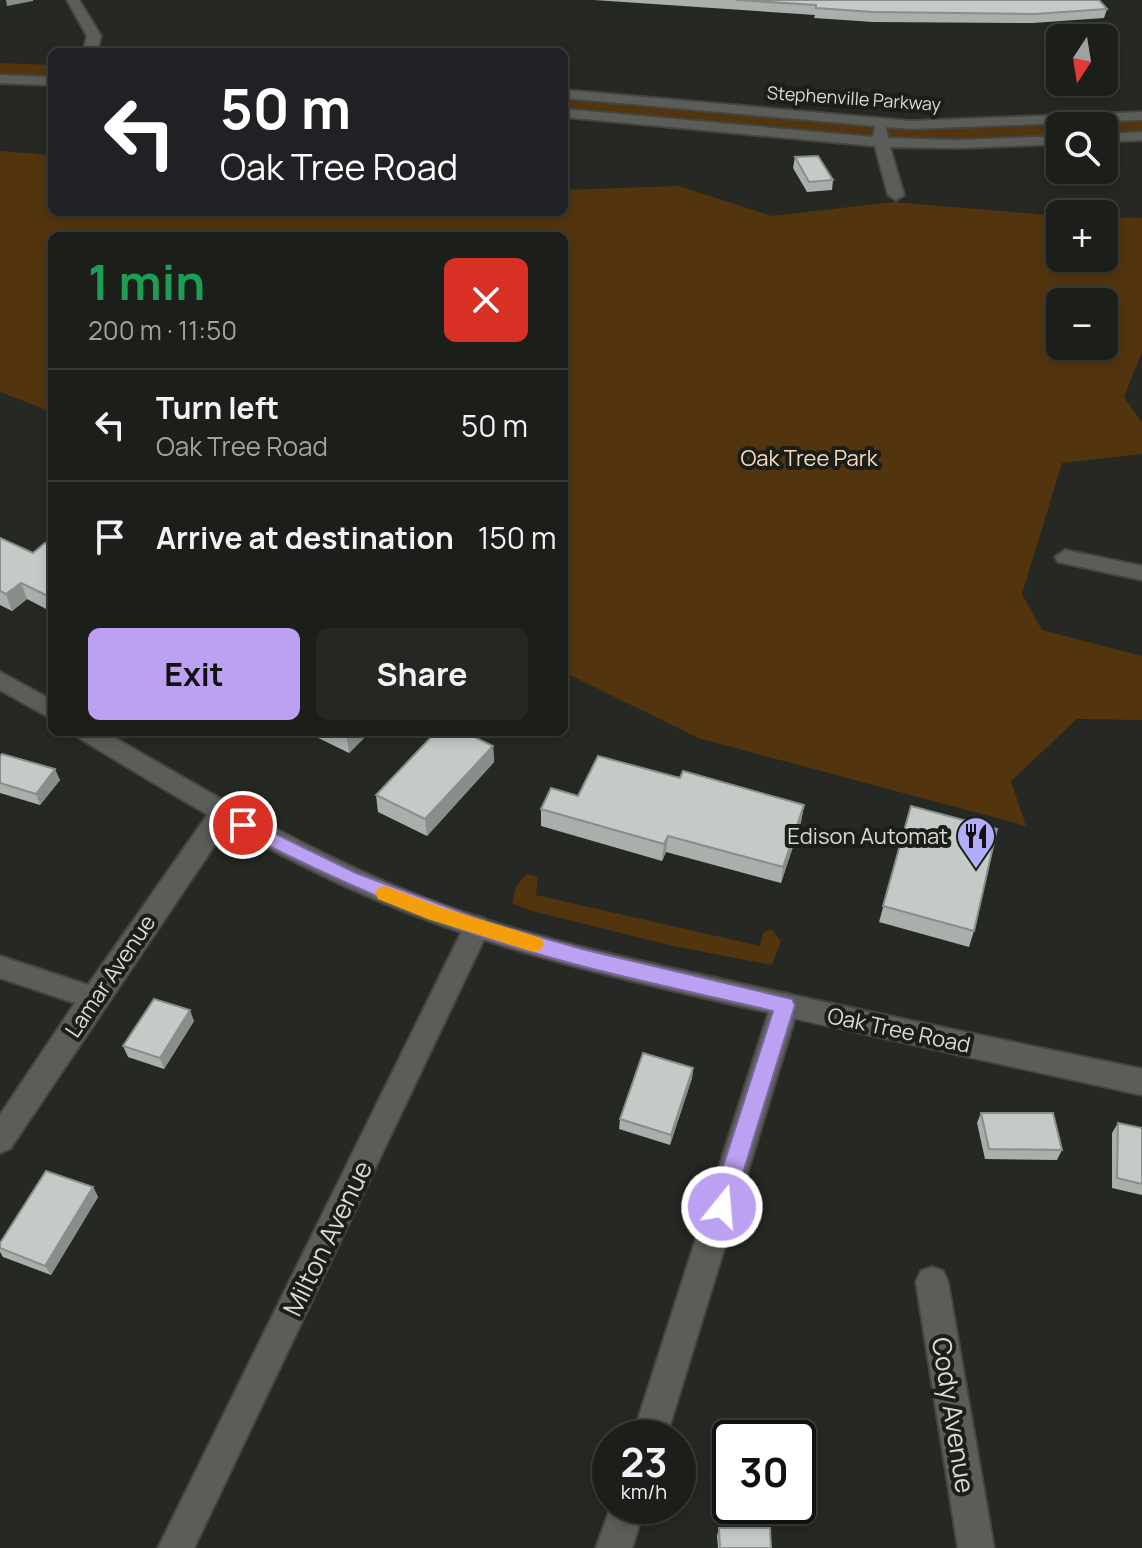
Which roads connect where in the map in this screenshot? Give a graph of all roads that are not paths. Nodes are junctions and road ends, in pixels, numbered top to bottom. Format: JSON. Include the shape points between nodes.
{"nodes":[{"id":1,"x":73,"y":0,"type":"edge"},
{"id":2,"x":91,"y":48,"type":"edge"},
{"id":3,"x":0,"y":79,"type":"edge"},
{"id":4,"x":48,"y":81,"type":"edge"},
{"id":5,"x":568,"y":94,"type":"edge"},
{"id":6,"x":568,"y":113,"type":"edge"},
{"id":7,"x":1142,"y":116,"type":"edge"},
{"id":8,"x":880,"y":123,"type":"junction"},
{"id":9,"x":1142,"y":136,"type":"edge"},
{"id":10,"x":1118,"y":137,"type":"edge"},
{"id":11,"x":1046,"y":141,"type":"edge"},
{"id":12,"x":881,"y":142,"type":"junction"},
{"id":13,"x":896,"y":195,"type":"dead end"},
{"id":14,"x":1065,"y":557,"type":"dead end"},
{"id":15,"x":1142,"y":573,"type":"edge"},
{"id":16,"x":0,"y":680,"type":"edge"},
{"id":17,"x":48,"y":709,"type":"edge"},
{"id":18,"x":94,"y":736,"type":"edge"},
{"id":19,"x":222,"y":814,"type":"junction"},
{"id":20,"x":477,"y":927,"type":"junction"},
{"id":21,"x":0,"y":967,"type":"edge"},
{"id":22,"x":94,"y":998,"type":"junction"},
{"id":23,"x":785,"y":1005,"type":"junction"},
{"id":24,"x":1142,"y":1082,"type":"edge"},
{"id":25,"x":0,"y":1140,"type":"edge"},
{"id":26,"x":932,"y":1282,"type":"dead end"},
{"id":27,"x":655,"y":1420,"type":"edge"},
{"id":28,"x":622,"y":1524,"type":"edge"},
{"id":29,"x":176,"y":1548,"type":"edge"},
{"id":30,"x":614,"y":1548,"type":"edge"},
{"id":31,"x":976,"y":1548,"type":"edge"}],
"edges":[{"from":1,"to":2,"type":"street","via":[[94,36]]},
{"from":3,"to":4,"type":"street"},
{"from":5,"to":8,"type":"street","name":"Stephenville Parkway"},
{"from":6,"to":12,"type":"street","name":"Stephenville Parkway"},
{"from":7,"to":8,"type":"street","name":"Stephenville Parkway"},
{"from":8,"to":12,"type":"street"},
{"from":9,"to":10,"type":"street"},
{"from":11,"to":12,"type":"street","name":"Stephenville Parkway"},
{"from":12,"to":13,"type":"street"},
{"from":14,"to":15,"type":"street"},
{"from":16,"to":17,"type":"street"},
{"from":18,"to":19,"type":"street","name":"Oak Tree Road"},
{"from":19,"to":20,"type":"street","name":"Oak Tree Road","via":[[349,878]]},
{"from":19,"to":22,"type":"street","name":"Lamar Avenue"},
{"from":20,"to":23,"type":"street","name":"Oak Tree Road","via":[[586,959]]},
{"from":20,"to":29,"type":"street","name":"Milton Avenue"},
{"from":21,"to":22,"type":"street"},
{"from":22,"to":25,"type":"street","name":"Lamar Avenue"},
{"from":23,"to":24,"type":"street","name":"Oak Tree Road"},
{"from":23,"to":27,"type":"street"},
{"from":26,"to":31,"type":"street","name":"Cody Avenue"},
{"from":28,"to":30,"type":"street"}]}
